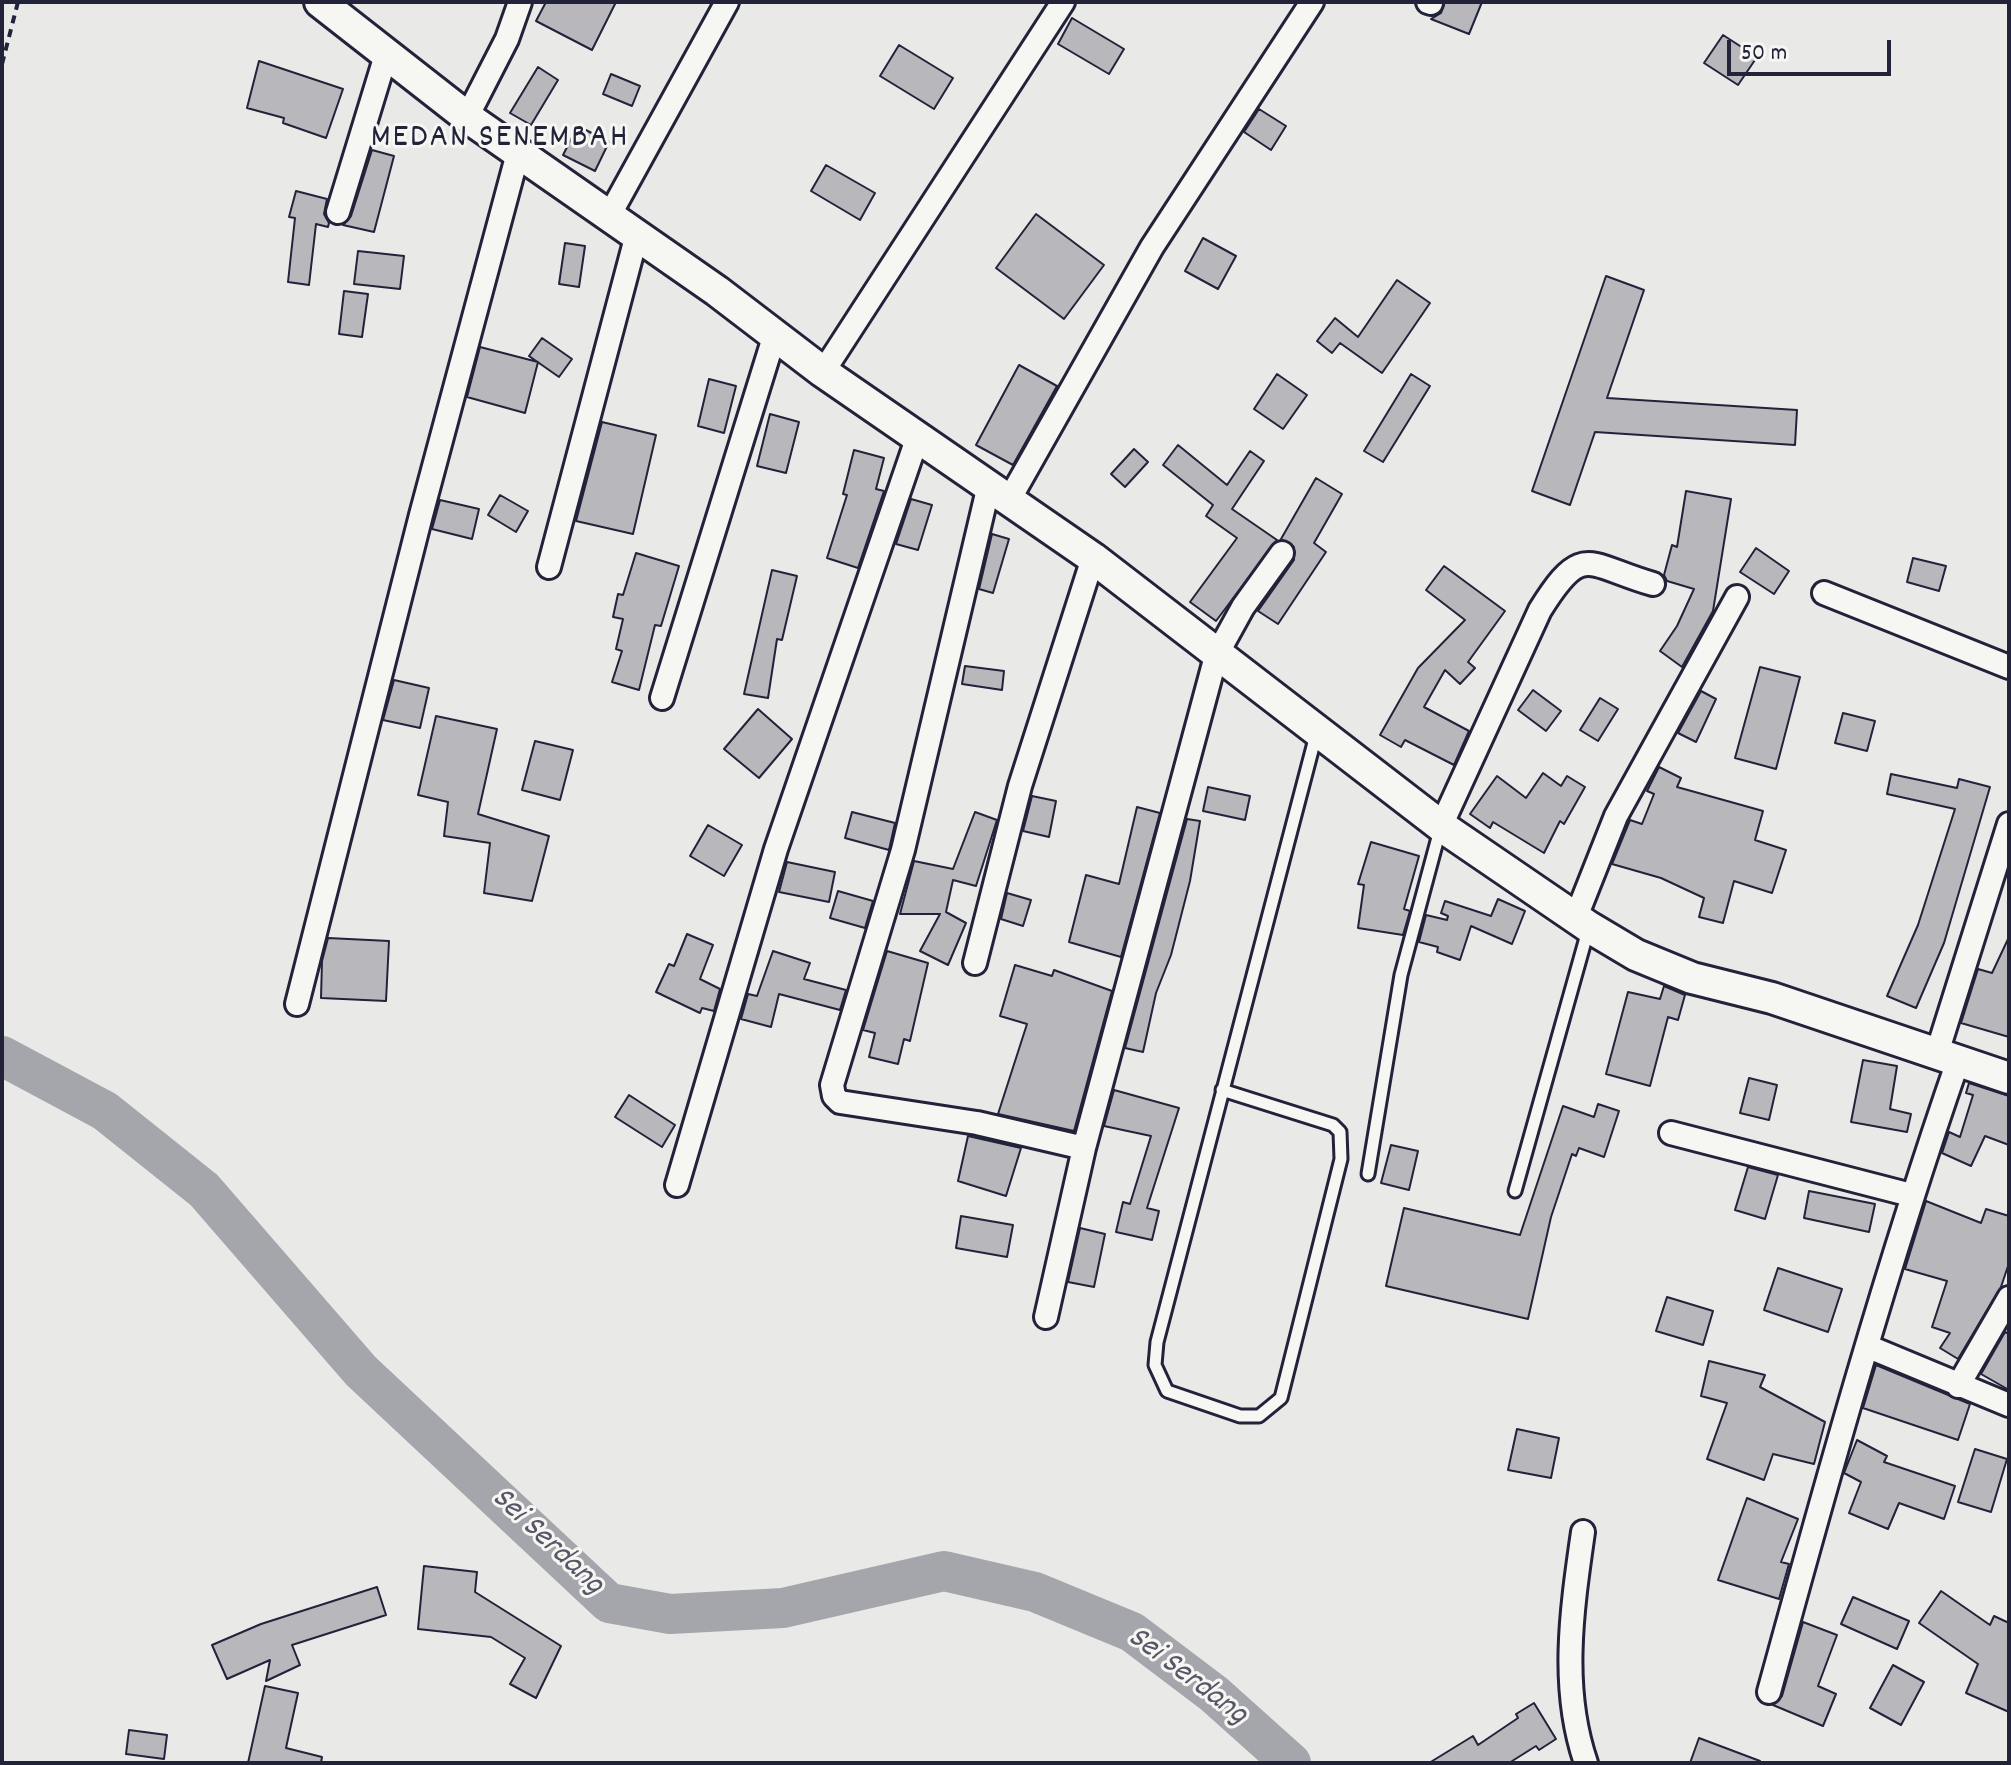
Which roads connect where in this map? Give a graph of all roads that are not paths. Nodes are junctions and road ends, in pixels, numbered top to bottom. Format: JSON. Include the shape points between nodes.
{"nodes":[{"id":1,"x":320,"y":2,"type":"edge"},
{"id":2,"x":520,"y":2,"type":"edge"},
{"id":3,"x":727,"y":2,"type":"edge"},
{"id":4,"x":1063,"y":2,"type":"edge"},
{"id":5,"x":1312,"y":2,"type":"edge"},
{"id":6,"x":386,"y":55,"type":"junction"},
{"id":7,"x":467,"y":117,"type":"junction"},
{"id":8,"x":518,"y":153,"type":"junction"},
{"id":9,"x":338,"y":212,"type":"dead end"},
{"id":10,"x":609,"y":216,"type":"junction"},
{"id":11,"x":636,"y":238,"type":"junction"},
{"id":12,"x":775,"y":334,"type":"junction"},
{"id":13,"x":823,"y":372,"type":"junction"},
{"id":14,"x":918,"y":436,"type":"junction"},
{"id":15,"x":999,"y":492,"type":"junction"},
{"id":16,"x":1282,"y":553,"type":"dead end"},
{"id":17,"x":1093,"y":558,"type":"junction"},
{"id":18,"x":549,"y":567,"type":"dead end"},
{"id":19,"x":1653,"y":584,"type":"dead end"},
{"id":20,"x":1824,"y":593,"type":"dead end"},
{"id":21,"x":1737,"y":597,"type":"dead end"},
{"id":22,"x":1216,"y":656,"type":"junction"},
{"id":23,"x":2009,"y":667,"type":"edge"},
{"id":24,"x":662,"y":698,"type":"dead end"},
{"id":25,"x":1317,"y":733,"type":"junction"},
{"id":26,"x":2009,"y":824,"type":"edge"},
{"id":27,"x":1441,"y":826,"type":"junction"},
{"id":28,"x":1582,"y":922,"type":"junction"},
{"id":29,"x":975,"y":963,"type":"dead end"},
{"id":30,"x":297,"y":1004,"type":"dead end"},
{"id":31,"x":1947,"y":1057,"type":"junction"},
{"id":32,"x":2009,"y":1078,"type":"edge"},
{"id":33,"x":1222,"y":1090,"type":"junction"},
{"id":34,"x":1671,"y":1133,"type":"dead end"},
{"id":35,"x":1084,"y":1148,"type":"junction"},
{"id":36,"x":1368,"y":1174,"type":"dead end"},
{"id":37,"x":677,"y":1185,"type":"dead end"},
{"id":38,"x":1515,"y":1191,"type":"dead end"},
{"id":39,"x":1911,"y":1195,"type":"junction"},
{"id":40,"x":2009,"y":1298,"type":"edge"},
{"id":41,"x":1046,"y":1317,"type":"dead end"},
{"id":42,"x":1869,"y":1347,"type":"junction"},
{"id":43,"x":1958,"y":1386,"type":"junction"},
{"id":44,"x":2009,"y":1405,"type":"edge"},
{"id":45,"x":1583,"y":1532,"type":"dead end"},
{"id":46,"x":1769,"y":1692,"type":"dead end"},
{"id":47,"x":1586,"y":1763,"type":"edge"}],
"edges":[{"from":1,"to":6,"type":"main road"},
{"from":2,"to":7,"type":"street"},
{"from":3,"to":10,"type":"street"},
{"from":4,"to":13,"type":"street"},
{"from":5,"to":15,"type":"street"},
{"from":6,"to":7,"type":"main road"},
{"from":6,"to":9,"type":"street"},
{"from":7,"to":8,"type":"main road"},
{"from":8,"to":10,"type":"main road"},
{"from":8,"to":30,"type":"street"},
{"from":10,"to":11,"type":"main road"},
{"from":11,"to":12,"type":"main road"},
{"from":11,"to":18,"type":"street"},
{"from":12,"to":13,"type":"main road"},
{"from":12,"to":24,"type":"street"},
{"from":13,"to":14,"type":"main road"},
{"from":14,"to":15,"type":"main road"},
{"from":14,"to":37,"type":"street","via":[[781,835]]},
{"from":15,"to":17,"type":"main road"},
{"from":15,"to":35,"type":"street","via":[[903,850],[832,1085],[840,1102],[977,1123]]},
{"from":16,"to":22,"type":"street"},
{"from":17,"to":22,"type":"main road"},
{"from":17,"to":29,"type":"street","via":[[1020,786]]},
{"from":19,"to":27,"type":"street","via":[[1590,563],[1579,563],[1559,579]]},
{"from":20,"to":23,"type":"street"},
{"from":21,"to":28,"type":"street","via":[[1616,816]]},
{"from":22,"to":25,"type":"main road"},
{"from":22,"to":35,"type":"street"},
{"from":25,"to":27,"type":"main road"},
{"from":25,"to":33,"type":"lane"},
{"from":26,"to":31,"type":"street"},
{"from":27,"to":28,"type":"main road"},
{"from":27,"to":36,"type":"lane","via":[[1401,975]]},
{"from":28,"to":31,"type":"main road","via":[[1636,955],[1692,978],[1772,998]]},
{"from":28,"to":38,"type":"lane"},
{"from":31,"to":32,"type":"main road"},
{"from":31,"to":39,"type":"street"},
{"from":33,"to":33,"type":"lane","via":[[1333,1125],[1340,1132],[1341,1159],[1281,1398],[1259,1416],[1240,1416],[1167,1391],[1155,1365]]},
{"from":34,"to":39,"type":"street"},
{"from":35,"to":41,"type":"street"},
{"from":39,"to":42,"type":"street"},
{"from":40,"to":43,"type":"street"},
{"from":42,"to":43,"type":"street"},
{"from":42,"to":46,"type":"street"},
{"from":43,"to":44,"type":"street"},
{"from":45,"to":47,"type":"street","via":[[1569,1646],[1572,1709]]}]}
